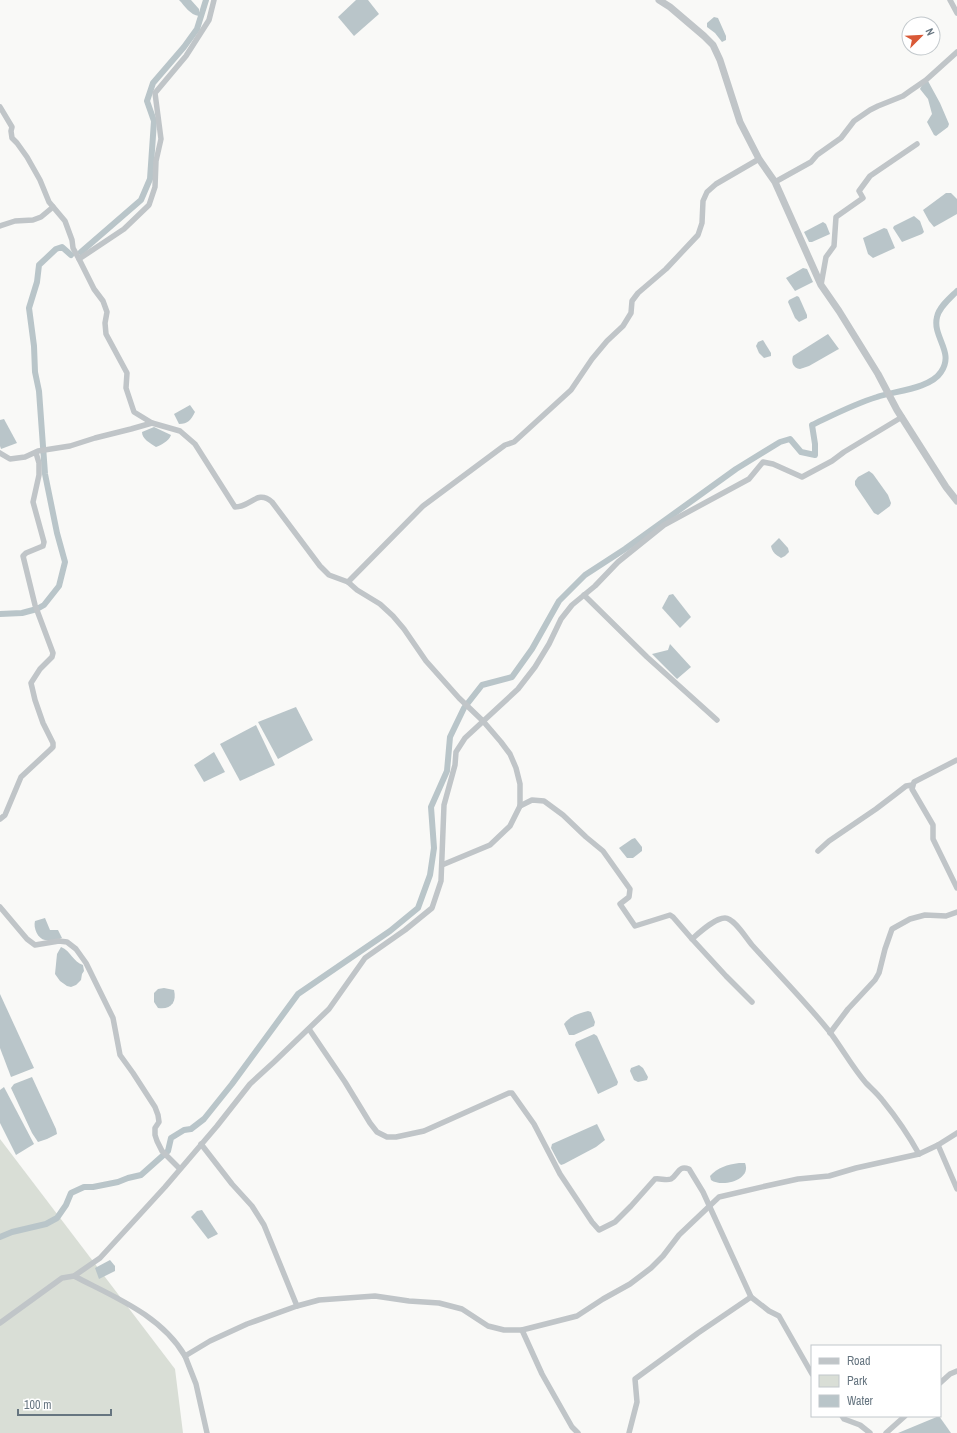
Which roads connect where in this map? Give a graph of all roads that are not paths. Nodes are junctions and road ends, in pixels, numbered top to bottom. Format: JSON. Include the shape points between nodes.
{"nodes":[{"id":1,"x":214,"y":0,"type":"edge"},
{"id":2,"x":659,"y":0,"type":"edge"},
{"id":3,"x":950,"y":0,"type":"edge"},
{"id":4,"x":957,"y":12,"type":"edge"},
{"id":5,"x":957,"y":52,"type":"edge"},
{"id":6,"x":0,"y":106,"type":"edge"},
{"id":7,"x":917,"y":144,"type":"dead end"},
{"id":8,"x":759,"y":159,"type":"junction"},
{"id":9,"x":775,"y":182,"type":"junction"},
{"id":10,"x":53,"y":207,"type":"junction"},
{"id":11,"x":0,"y":226,"type":"edge"},
{"id":12,"x":79,"y":259,"type":"junction"},
{"id":13,"x":821,"y":285,"type":"junction"},
{"id":14,"x":902,"y":417,"type":"junction"},
{"id":15,"x":152,"y":423,"type":"junction"},
{"id":16,"x":0,"y":453,"type":"edge"},
{"id":17,"x":36,"y":453,"type":"junction"},
{"id":18,"x":957,"y":502,"type":"edge"},
{"id":19,"x":348,"y":582,"type":"junction"},
{"id":20,"x":584,"y":596,"type":"junction"},
{"id":21,"x":717,"y":720,"type":"dead end"},
{"id":22,"x":483,"y":721,"type":"junction"},
{"id":23,"x":957,"y":760,"type":"edge"},
{"id":24,"x":912,"y":785,"type":"junction"},
{"id":25,"x":520,"y":806,"type":"junction"},
{"id":26,"x":0,"y":819,"type":"edge"},
{"id":27,"x":818,"y":851,"type":"dead end"},
{"id":28,"x":442,"y":865,"type":"junction"},
{"id":29,"x":957,"y":888,"type":"edge"},
{"id":30,"x":0,"y":907,"type":"edge"},
{"id":31,"x":957,"y":912,"type":"edge"},
{"id":32,"x":692,"y":939,"type":"junction"},
{"id":33,"x":752,"y":1002,"type":"dead end"},
{"id":34,"x":308,"y":1029,"type":"junction"},
{"id":35,"x":830,"y":1033,"type":"junction"},
{"id":36,"x":957,"y":1133,"type":"edge"},
{"id":37,"x":201,"y":1144,"type":"junction"},
{"id":38,"x":938,"y":1145,"type":"junction"},
{"id":39,"x":919,"y":1154,"type":"junction"},
{"id":40,"x":179,"y":1168,"type":"junction"},
{"id":41,"x":957,"y":1189,"type":"edge"},
{"id":42,"x":709,"y":1207,"type":"junction"},
{"id":43,"x":74,"y":1276,"type":"junction"},
{"id":44,"x":751,"y":1296,"type":"junction"},
{"id":45,"x":297,"y":1306,"type":"junction"},
{"id":46,"x":0,"y":1323,"type":"edge"},
{"id":47,"x":522,"y":1330,"type":"junction"},
{"id":48,"x":185,"y":1356,"type":"junction"},
{"id":49,"x":957,"y":1371,"type":"edge"},
{"id":50,"x":811,"y":1372,"type":"edge"},
{"id":51,"x":941,"y":1382,"type":"edge"},
{"id":52,"x":843,"y":1417,"type":"edge"},
{"id":53,"x":903,"y":1417,"type":"edge"},
{"id":54,"x":207,"y":1433,"type":"edge"},
{"id":55,"x":578,"y":1433,"type":"edge"},
{"id":56,"x":629,"y":1433,"type":"edge"},
{"id":57,"x":870,"y":1433,"type":"edge"},
{"id":58,"x":886,"y":1433,"type":"edge"}],
"edges":[{"from":1,"to":12,"type":"street","via":[[209,20],[186,56],[155,94],[161,139],[156,161],[155,187],[148,204],[124,229]]},
{"from":2,"to":8,"type":"street","via":[[713,45],[740,122]]},
{"from":3,"to":4,"type":"street"},
{"from":5,"to":9,"type":"street","via":[[926,80],[903,96],[870,110],[854,121],[841,138],[811,162]]},
{"from":6,"to":10,"type":"street","via":[[12,127],[12,138],[27,157]]},
{"from":7,"to":13,"type":"street","via":[[870,176],[859,192],[863,198],[836,218],[834,246],[826,257]]},
{"from":8,"to":9,"type":"street"},
{"from":8,"to":19,"type":"street","via":[[707,192],[703,201],[702,223],[698,235],[666,269],[638,293],[632,301],[631,313],[624,326],[592,359],[571,390],[514,442],[505,445],[423,506]]},
{"from":9,"to":13,"type":"street"},
{"from":10,"to":11,"type":"street","via":[[33,220],[15,221]]},
{"from":10,"to":12,"type":"street","via":[[65,221]]},
{"from":12,"to":15,"type":"street","via":[[107,312],[106,334],[127,373],[126,388],[134,412]]},
{"from":13,"to":14,"type":"street","via":[[878,374]]},
{"from":14,"to":18,"type":"street"},
{"from":14,"to":20,"type":"street","via":[[802,477],[763,462],[749,479],[664,525],[618,562]]},
{"from":15,"to":17,"type":"street"},
{"from":15,"to":19,"type":"street","via":[[180,431],[195,444],[235,507],[261,496],[266,497],[320,566],[329,574]]},
{"from":16,"to":17,"type":"street","via":[[10,459]]},
{"from":17,"to":26,"type":"street","via":[[39,475],[33,502],[44,542],[43,546],[23,556],[35,605],[53,653],[31,683],[34,700],[53,747],[21,777],[5,815]]},
{"from":19,"to":22,"type":"street","via":[[393,616],[426,661]]},
{"from":20,"to":21,"type":"street"},
{"from":20,"to":22,"type":"street","via":[[572,605],[561,619],[535,667],[518,689]]},
{"from":22,"to":25,"type":"street","via":[[510,754],[520,784]]},
{"from":22,"to":28,"type":"street","via":[[465,738],[456,752],[444,805]]},
{"from":23,"to":24,"type":"street"},
{"from":24,"to":27,"type":"street","via":[[906,786]]},
{"from":24,"to":29,"type":"street","via":[[914,794],[933,825],[933,839]]},
{"from":25,"to":28,"type":"street","via":[[510,826],[490,845]]},
{"from":25,"to":32,"type":"street","via":[[532,800],[544,801],[603,850],[630,889],[629,897],[620,904],[635,926],[670,915]]},
{"from":28,"to":34,"type":"street","via":[[441,881],[432,908],[365,958],[329,1009]]},
{"from":30,"to":40,"type":"street","via":[[35,945],[67,942],[86,963],[113,1018],[120,1055],[155,1107],[159,1122],[155,1128],[156,1141]]},
{"from":31,"to":35,"type":"street","via":[[946,916],[917,917],[892,929],[875,980]]},
{"from":32,"to":33,"type":"street"},
{"from":32,"to":35,"type":"street","via":[[706,926],[725,918],[732,920]]},
{"from":34,"to":37,"type":"street","via":[[250,1084]]},
{"from":34,"to":42,"type":"street","via":[[345,1082],[370,1124],[377,1132],[387,1137],[424,1131],[512,1093],[534,1124],[560,1174],[599,1230],[615,1222],[655,1179],[667,1180],[685,1167],[689,1168]]},
{"from":35,"to":39,"type":"street","via":[[866,1084],[902,1126]]},
{"from":36,"to":38,"type":"street"},
{"from":37,"to":40,"type":"street"},
{"from":37,"to":45,"type":"street","via":[[252,1206],[264,1225]]},
{"from":38,"to":39,"type":"street"},
{"from":38,"to":41,"type":"street"},
{"from":39,"to":42,"type":"street","via":[[829,1176],[772,1184],[720,1197]]},
{"from":40,"to":43,"type":"street","via":[[165,1187],[100,1258]]},
{"from":42,"to":44,"type":"street"},
{"from":42,"to":47,"type":"street","via":[[679,1235],[651,1268],[630,1284],[577,1316]]},
{"from":43,"to":46,"type":"street","via":[[62,1278]]},
{"from":43,"to":48,"type":"street","via":[[158,1323]]},
{"from":44,"to":50,"type":"street","via":[[779,1316]]},
{"from":44,"to":56,"type":"street","via":[[635,1379],[637,1402]]},
{"from":45,"to":47,"type":"street","via":[[319,1300],[375,1296],[439,1303],[462,1309],[488,1326],[504,1330]]},
{"from":45,"to":48,"type":"street","via":[[247,1324]]},
{"from":47,"to":55,"type":"street","via":[[542,1374]]},
{"from":48,"to":54,"type":"street","via":[[196,1384]]},
{"from":49,"to":51,"type":"street"},
{"from":52,"to":57,"type":"street"},
{"from":53,"to":58,"type":"street"}]}
